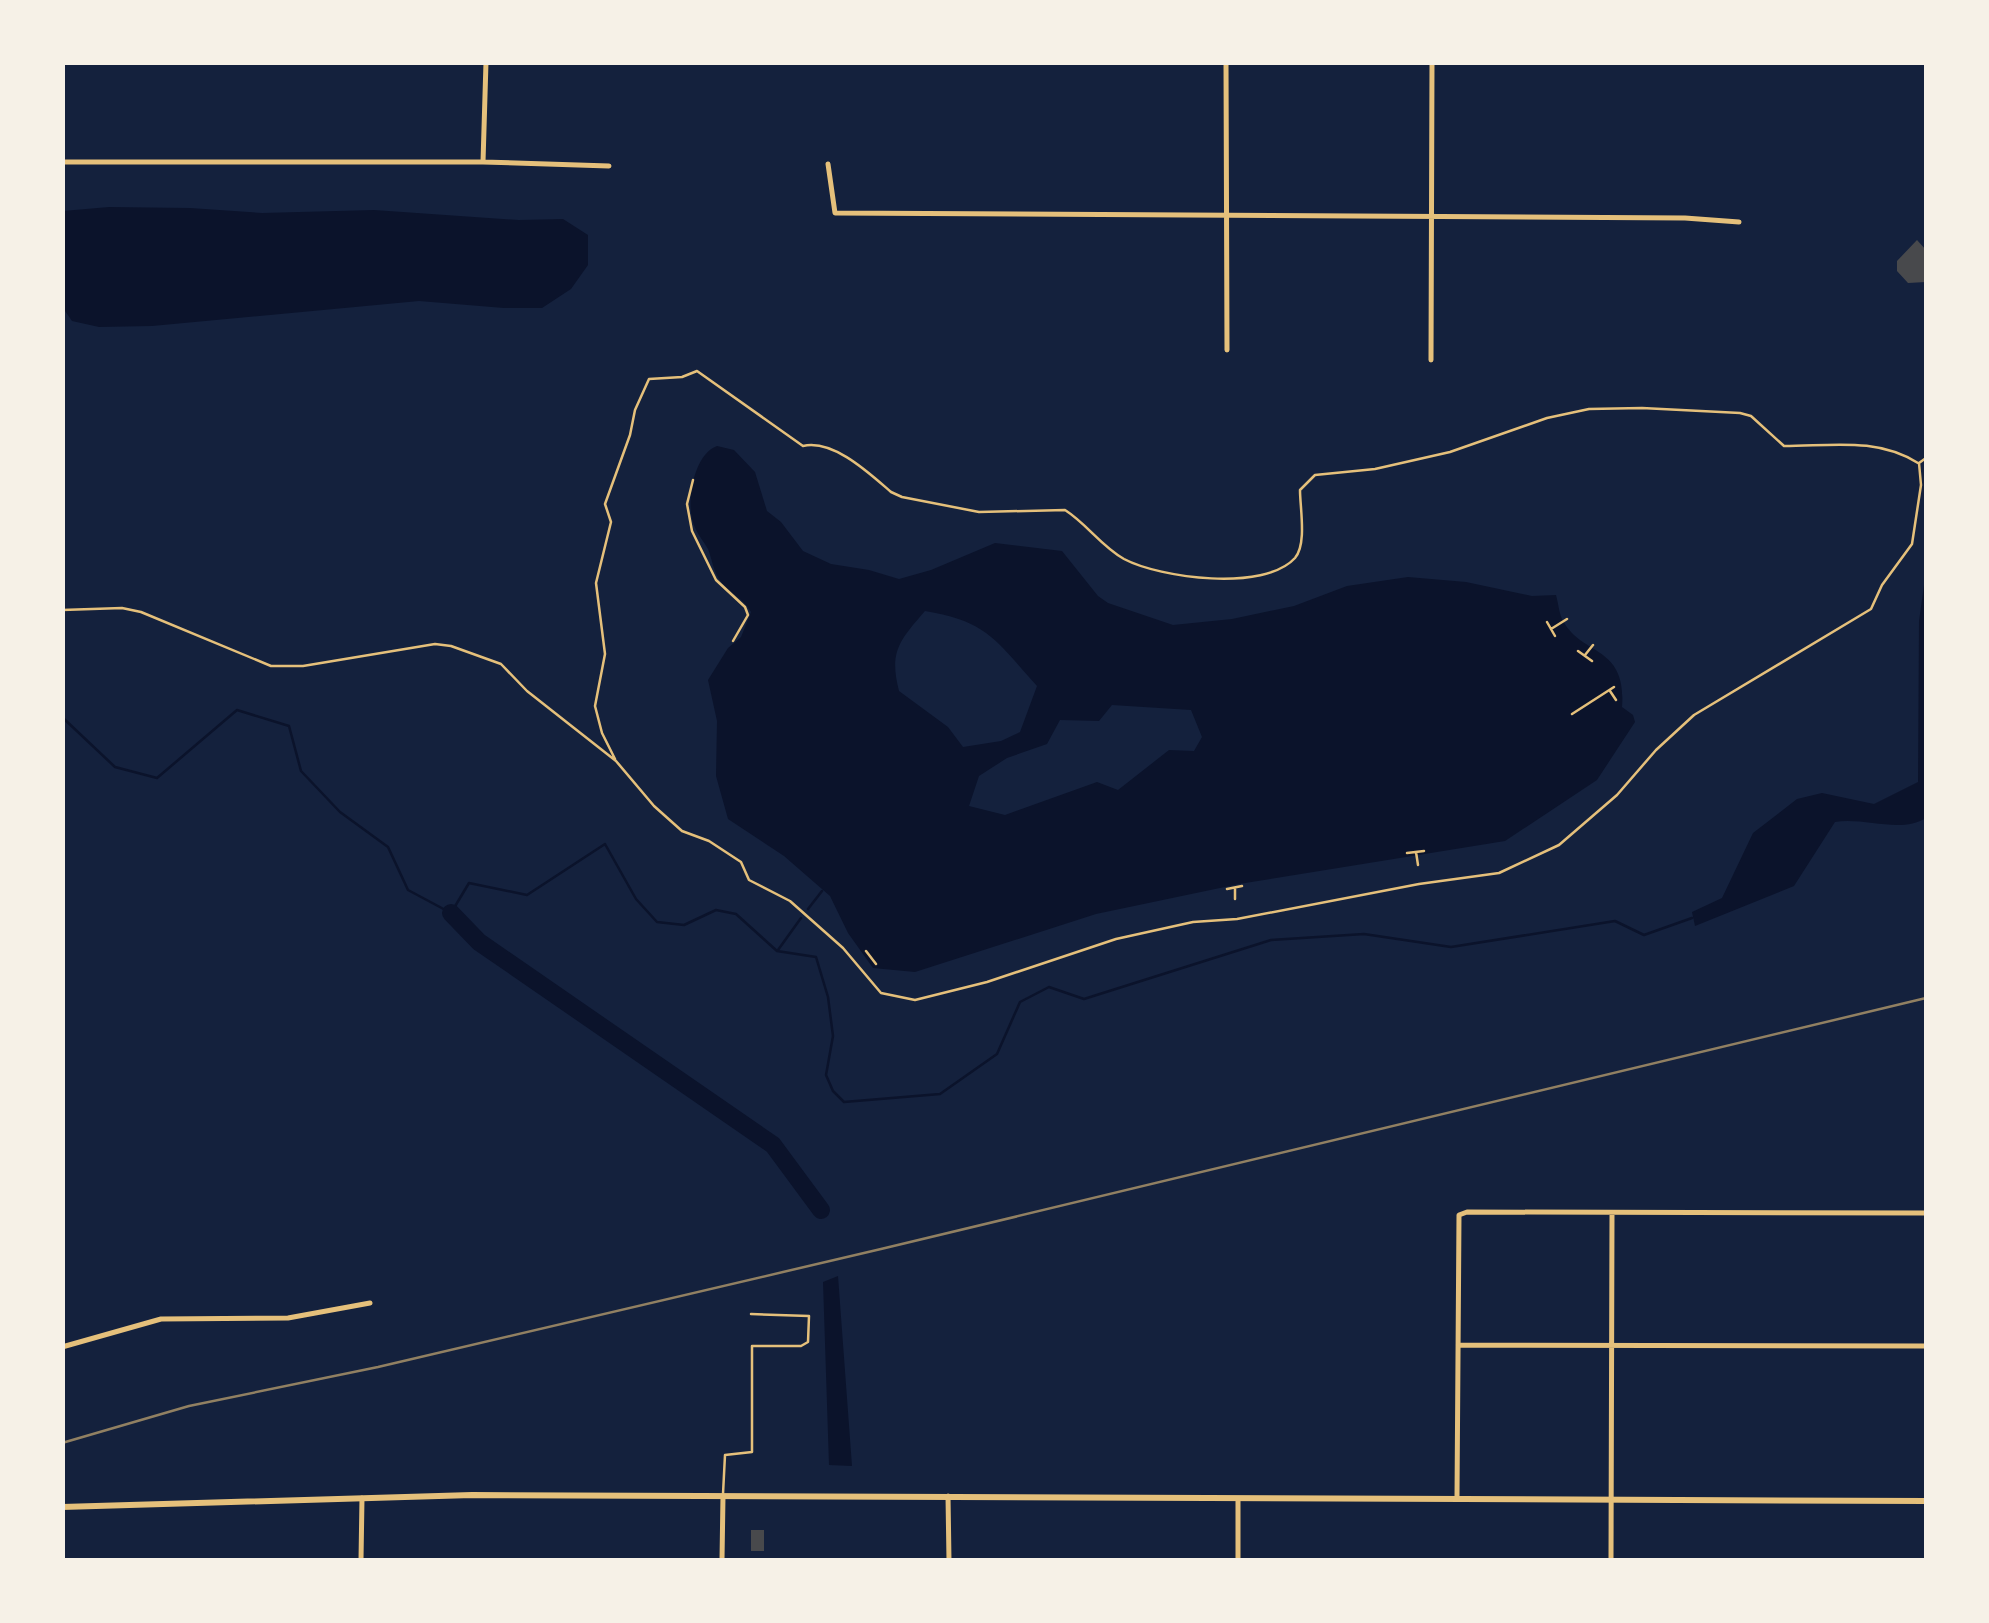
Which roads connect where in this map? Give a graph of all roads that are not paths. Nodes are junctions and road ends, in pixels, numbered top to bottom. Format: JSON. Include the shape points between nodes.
{"nodes":[{"id":1,"x":486,"y":62,"type":"edge"},
{"id":2,"x":1226,"y":62,"type":"edge"},
{"id":3,"x":1432,"y":62,"type":"edge"},
{"id":4,"x":62,"y":162,"type":"edge"},
{"id":5,"x":483,"y":162,"type":"junction"},
{"id":6,"x":828,"y":164,"type":"dead end"},
{"id":7,"x":608,"y":166,"type":"dead end"},
{"id":8,"x":1225,"y":217,"type":"junction"},
{"id":9,"x":1431,"y":217,"type":"junction"},
{"id":10,"x":1739,"y":222,"type":"dead end"},
{"id":11,"x":1227,"y":350,"type":"dead end"},
{"id":12,"x":1431,"y":360,"type":"dead end"},
{"id":13,"x":1612,"y":1212,"type":"junction"},
{"id":14,"x":1926,"y":1213,"type":"edge"},
{"id":15,"x":370,"y":1303,"type":"dead end"},
{"id":16,"x":751,"y":1314,"type":"dead end"},
{"id":17,"x":1458,"y":1345,"type":"junction"},
{"id":18,"x":1611,"y":1345,"type":"junction"},
{"id":19,"x":1926,"y":1346,"type":"edge"},
{"id":20,"x":62,"y":1347,"type":"edge"},
{"id":21,"x":723,"y":1496,"type":"junction"},
{"id":22,"x":948,"y":1496,"type":"junction"},
{"id":23,"x":1238,"y":1497,"type":"junction"},
{"id":24,"x":1456,"y":1497,"type":"junction"},
{"id":25,"x":362,"y":1498,"type":"junction"},
{"id":26,"x":1611,"y":1498,"type":"junction"},
{"id":27,"x":1926,"y":1501,"type":"edge"},
{"id":28,"x":62,"y":1506,"type":"edge"},
{"id":29,"x":361,"y":1560,"type":"edge"},
{"id":30,"x":722,"y":1560,"type":"edge"},
{"id":31,"x":948,"y":1560,"type":"edge"},
{"id":32,"x":1238,"y":1560,"type":"edge"},
{"id":33,"x":1610,"y":1560,"type":"edge"}],
"edges":[{"from":1,"to":5,"type":"street"},
{"from":2,"to":8,"type":"street"},
{"from":3,"to":9,"type":"street"},
{"from":4,"to":5,"type":"street"},
{"from":5,"to":7,"type":"street"},
{"from":6,"to":8,"type":"street","via":[[835,213]]},
{"from":8,"to":9,"type":"street"},
{"from":8,"to":11,"type":"street"},
{"from":9,"to":10,"type":"street"},
{"from":9,"to":12,"type":"street"},
{"from":13,"to":14,"type":"street"},
{"from":13,"to":17,"type":"street","via":[[1459,1215]]},
{"from":13,"to":18,"type":"street"},
{"from":15,"to":20,"type":"street","via":[[288,1318],[161,1318]]},
{"from":16,"to":21,"type":"lane","via":[[808,1316],[808,1342],[752,1346],[752,1452],[724,1455]]},
{"from":17,"to":18,"type":"street"},
{"from":17,"to":24,"type":"street"},
{"from":18,"to":19,"type":"street"},
{"from":18,"to":26,"type":"street"},
{"from":21,"to":22,"type":"main road"},
{"from":21,"to":25,"type":"main road"},
{"from":21,"to":30,"type":"street"},
{"from":22,"to":23,"type":"main road"},
{"from":22,"to":31,"type":"street"},
{"from":23,"to":24,"type":"main road"},
{"from":23,"to":32,"type":"street"},
{"from":24,"to":26,"type":"main road"},
{"from":25,"to":28,"type":"main road"},
{"from":25,"to":29,"type":"street"},
{"from":26,"to":27,"type":"main road"},
{"from":26,"to":33,"type":"street"}]}
